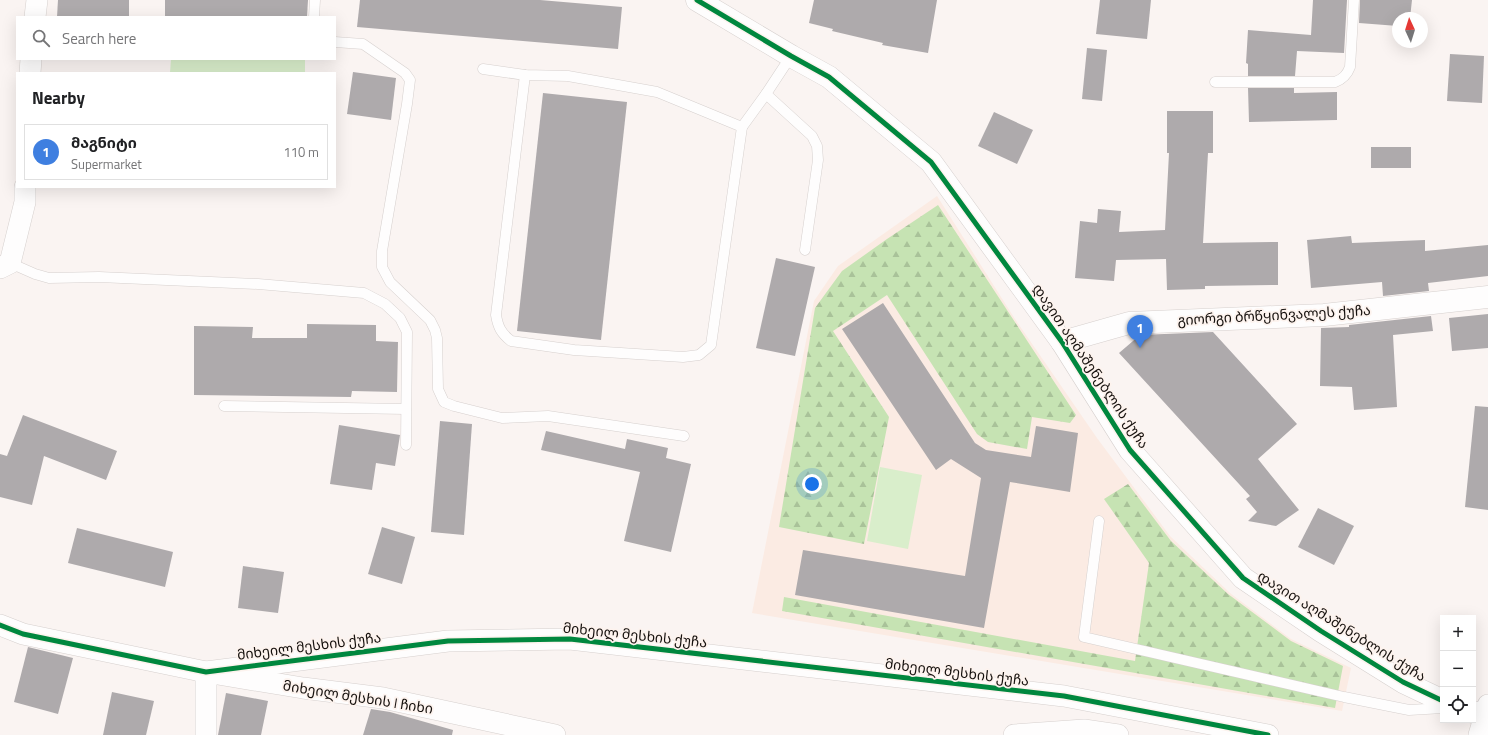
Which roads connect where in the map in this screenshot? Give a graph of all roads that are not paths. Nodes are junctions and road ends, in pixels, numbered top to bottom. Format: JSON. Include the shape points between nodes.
{"nodes":[{"id":1,"x":37,"y":0,"type":"edge"},
{"id":2,"x":315,"y":0,"type":"edge"},
{"id":3,"x":697,"y":0,"type":"edge"},
{"id":4,"x":1354,"y":0,"type":"edge"},
{"id":5,"x":35,"y":16,"type":"edge"},
{"id":6,"x":314,"y":16,"type":"edge"},
{"id":7,"x":336,"y":42,"type":"edge"},
{"id":8,"x":791,"y":56,"type":"junction"},
{"id":9,"x":31,"y":60,"type":"edge"},
{"id":10,"x":484,"y":69,"type":"dead end"},
{"id":11,"x":30,"y":72,"type":"edge"},
{"id":12,"x":525,"y":75,"type":"junction"},
{"id":13,"x":1214,"y":82,"type":"dead end"},
{"id":14,"x":766,"y":94,"type":"junction"},
{"id":15,"x":742,"y":127,"type":"junction"},
{"id":16,"x":25,"y":188,"type":"edge"},
{"id":17,"x":805,"y":250,"type":"dead end"},
{"id":18,"x":5,"y":266,"type":"edge"},
{"id":19,"x":1488,"y":297,"type":"edge"},
{"id":20,"x":1062,"y":342,"type":"junction"},
{"id":21,"x":224,"y":406,"type":"dead end"},
{"id":22,"x":406,"y":410,"type":"junction"},
{"id":23,"x":684,"y":436,"type":"dead end"},
{"id":24,"x":406,"y":445,"type":"dead end"},
{"id":25,"x":1099,"y":521,"type":"dead end"},
{"id":26,"x":0,"y":625,"type":"edge"},
{"id":27,"x":206,"y":672,"type":"junction"},
{"id":28,"x":1440,"y":700,"type":"edge"},
{"id":29,"x":1440,"y":708,"type":"edge"},
{"id":30,"x":1247,"y":730,"type":"junction"},
{"id":31,"x":206,"y":735,"type":"edge"},
{"id":32,"x":555,"y":735,"type":"edge"},
{"id":33,"x":1014,"y":735,"type":"edge"},
{"id":34,"x":1118,"y":735,"type":"edge"},
{"id":35,"x":1189,"y":735,"type":"edge"},
{"id":36,"x":1268,"y":735,"type":"edge"}],
"edges":[{"from":1,"to":5,"type":"street"},
{"from":2,"to":6,"type":"lane"},
{"from":3,"to":8,"type":"street","name":"დავით აღმაშენებლის ქუჩა"},
{"from":4,"to":13,"type":"lane","via":[[1350,67],[1342,80]]},
{"from":7,"to":23,"type":"lane","via":[[363,44],[406,73],[410,80],[382,251],[382,267],[390,282],[430,320],[435,330],[438,389],[444,402],[502,418],[548,416]]},
{"from":8,"to":14,"type":"lane"},
{"from":8,"to":20,"type":"street","name":"დავით აღმაშენებლის ქუჩა","via":[[829,76],[931,162]]},
{"from":9,"to":11,"type":"street"},
{"from":10,"to":12,"type":"lane"},
{"from":12,"to":15,"type":"lane","via":[[568,76],[657,92]]},
{"from":12,"to":15,"type":"lane","via":[[496,315],[503,335],[511,341],[574,350],[683,357],[699,355],[711,345]]},
{"from":14,"to":15,"type":"lane"},
{"from":14,"to":17,"type":"lane","via":[[812,136],[817,146],[818,160]]},
{"from":16,"to":18,"type":"street","via":[[25,202]]},
{"from":18,"to":22,"type":"lane","via":[[49,278],[99,277],[258,284],[364,292],[385,304],[400,318],[407,332]]},
{"from":19,"to":20,"type":"street","name":"გიორგი ბრწყინვალეს ქუჩა","via":[[1324,315],[1129,323]]},
{"from":20,"to":28,"type":"street","name":"დავით აღმაშენებლის ქუჩა","via":[[1130,450],[1243,578],[1397,678]]},
{"from":21,"to":22,"type":"lane"},
{"from":22,"to":24,"type":"lane"},
{"from":25,"to":29,"type":"lane","via":[[1084,638],[1409,710]]},
{"from":26,"to":27,"type":"street","name":"მიხეილ მესხის ქუჩა","via":[[23,634]]},
{"from":27,"to":30,"type":"street","name":"მიხეილ მესხის ქუჩა","via":[[448,641],[570,639],[1064,696]]},
{"from":27,"to":31,"type":"street"},
{"from":27,"to":32,"type":"street","name":"მიხეილ მესხის I ჩიხი","via":[[383,698]]},
{"from":30,"to":35,"type":"street"},
{"from":30,"to":36,"type":"street","name":"მიხეილ მესხის ქუჩა"},
{"from":33,"to":34,"type":"street","via":[[1084,730]]}]}
